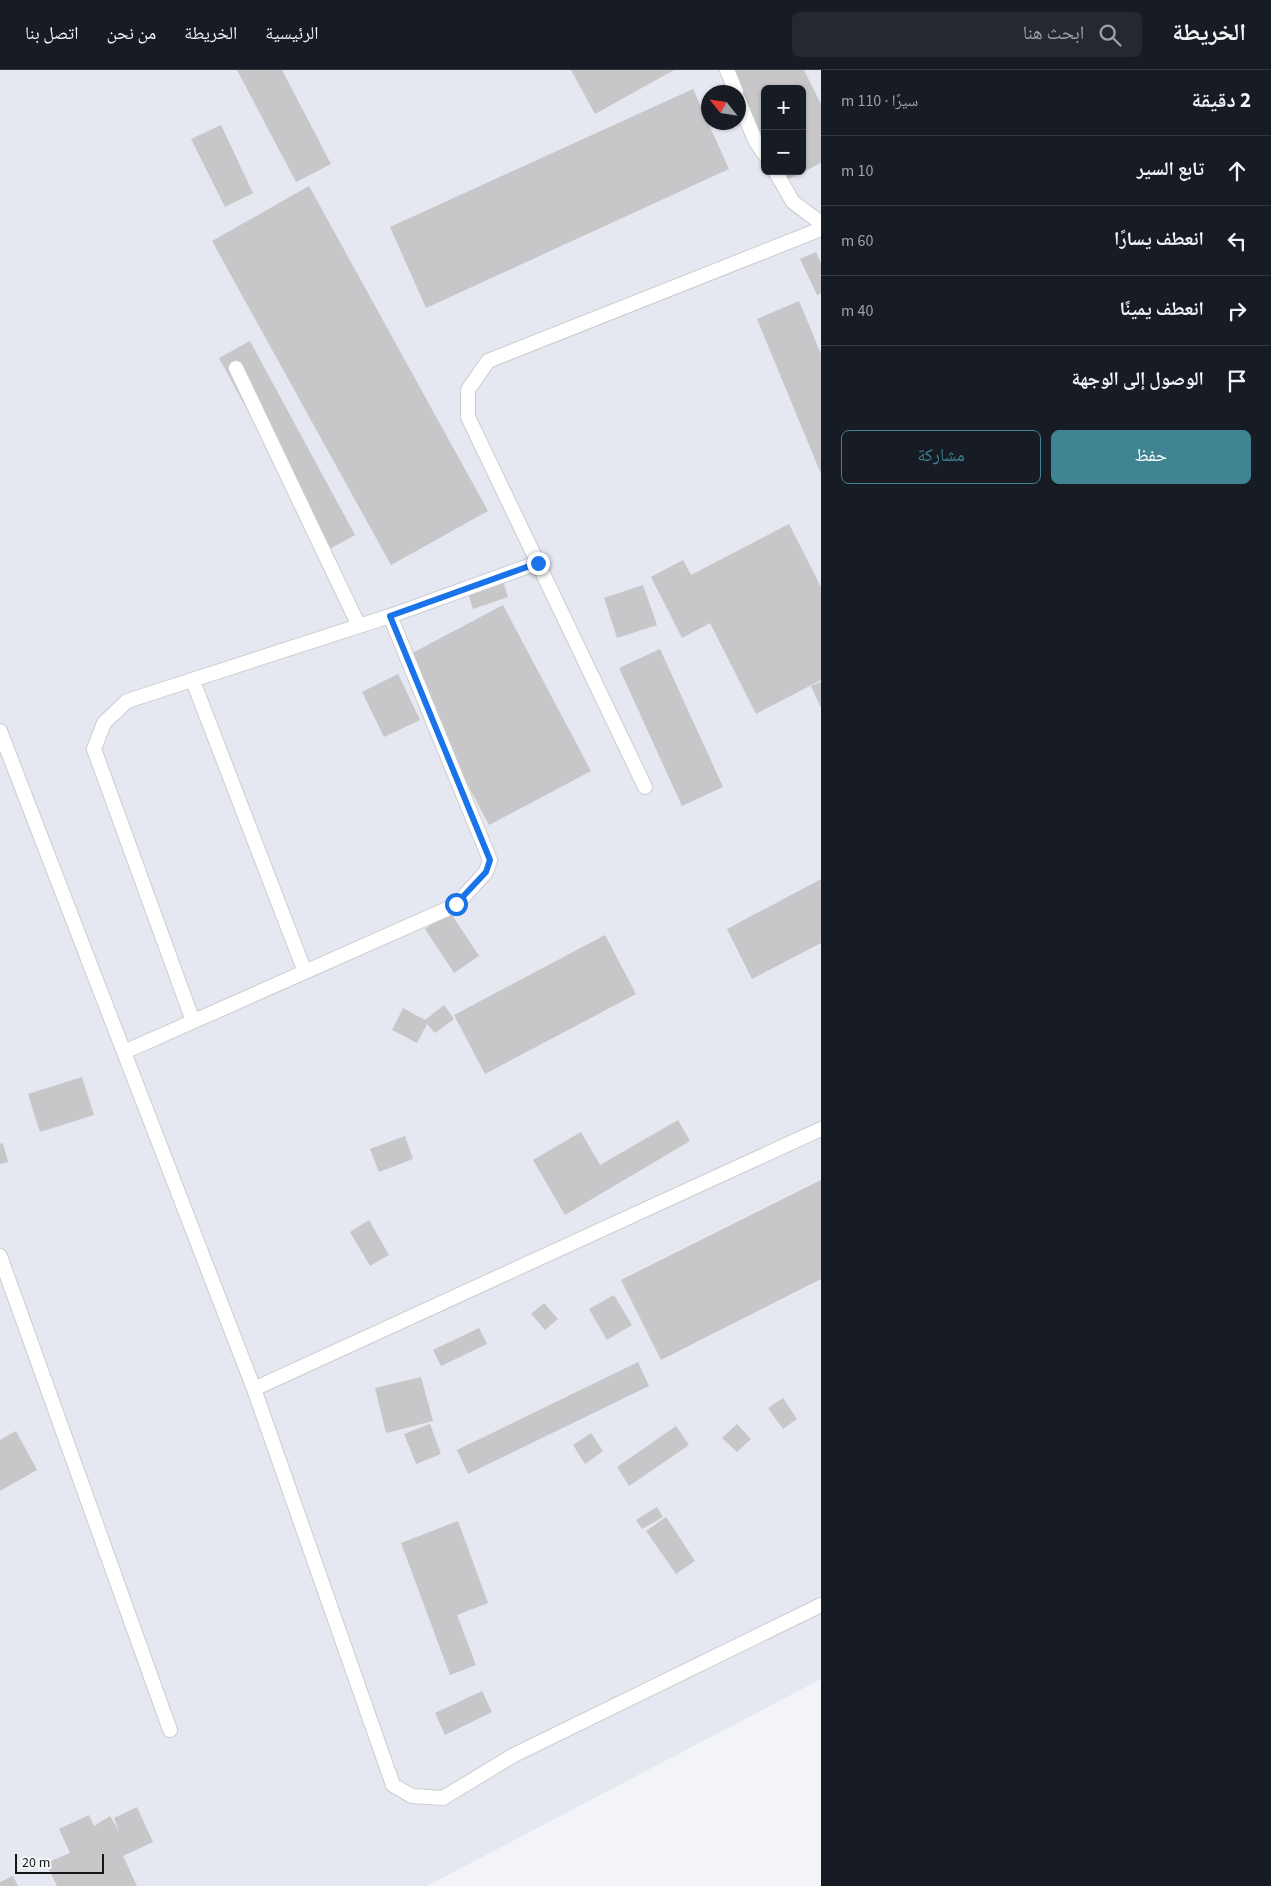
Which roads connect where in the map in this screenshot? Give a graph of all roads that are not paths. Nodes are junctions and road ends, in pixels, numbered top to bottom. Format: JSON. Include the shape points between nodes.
{"nodes":[{"id":1,"x":727,"y":70,"type":"edge"},
{"id":2,"x":733,"y":85,"type":"edge"},
{"id":3,"x":746,"y":117,"type":"edge"},
{"id":4,"x":761,"y":148,"type":"edge"},
{"id":5,"x":777,"y":175,"type":"edge"},
{"id":6,"x":821,"y":223,"type":"edge"},
{"id":7,"x":821,"y":229,"type":"edge"},
{"id":8,"x":236,"y":368,"type":"dead end"},
{"id":9,"x":538,"y":563,"type":"junction"},
{"id":10,"x":390,"y":616,"type":"junction"},
{"id":11,"x":359,"y":626,"type":"junction"},
{"id":12,"x":193,"y":681,"type":"junction"},
{"id":13,"x":0,"y":730,"type":"edge"},
{"id":14,"x":645,"y":787,"type":"dead end"},
{"id":15,"x":305,"y":972,"type":"junction"},
{"id":16,"x":193,"y":1022,"type":"junction"},
{"id":17,"x":124,"y":1052,"type":"junction"},
{"id":18,"x":821,"y":1129,"type":"edge"},
{"id":19,"x":0,"y":1256,"type":"edge"},
{"id":20,"x":254,"y":1389,"type":"junction"},
{"id":21,"x":821,"y":1605,"type":"edge"},
{"id":22,"x":170,"y":1730,"type":"dead end"}],
"edges":[{"from":1,"to":2,"type":"lane"},
{"from":3,"to":4,"type":"lane"},
{"from":5,"to":6,"type":"lane","via":[[793,202]]},
{"from":7,"to":9,"type":"lane","via":[[488,361],[468,390],[468,417]]},
{"from":8,"to":11,"type":"lane"},
{"from":9,"to":10,"type":"lane"},
{"from":9,"to":14,"type":"lane"},
{"from":10,"to":11,"type":"lane"},
{"from":10,"to":15,"type":"lane","via":[[490,860],[486,872],[456,904]]},
{"from":11,"to":12,"type":"lane"},
{"from":12,"to":15,"type":"lane"},
{"from":12,"to":16,"type":"lane","via":[[126,702],[104,723],[94,749]]},
{"from":13,"to":17,"type":"lane"},
{"from":15,"to":16,"type":"lane"},
{"from":16,"to":17,"type":"lane"},
{"from":17,"to":20,"type":"lane"},
{"from":18,"to":20,"type":"lane"},
{"from":19,"to":22,"type":"lane"},
{"from":20,"to":21,"type":"lane","via":[[393,1785],[412,1796],[443,1798],[514,1755]]}]}
